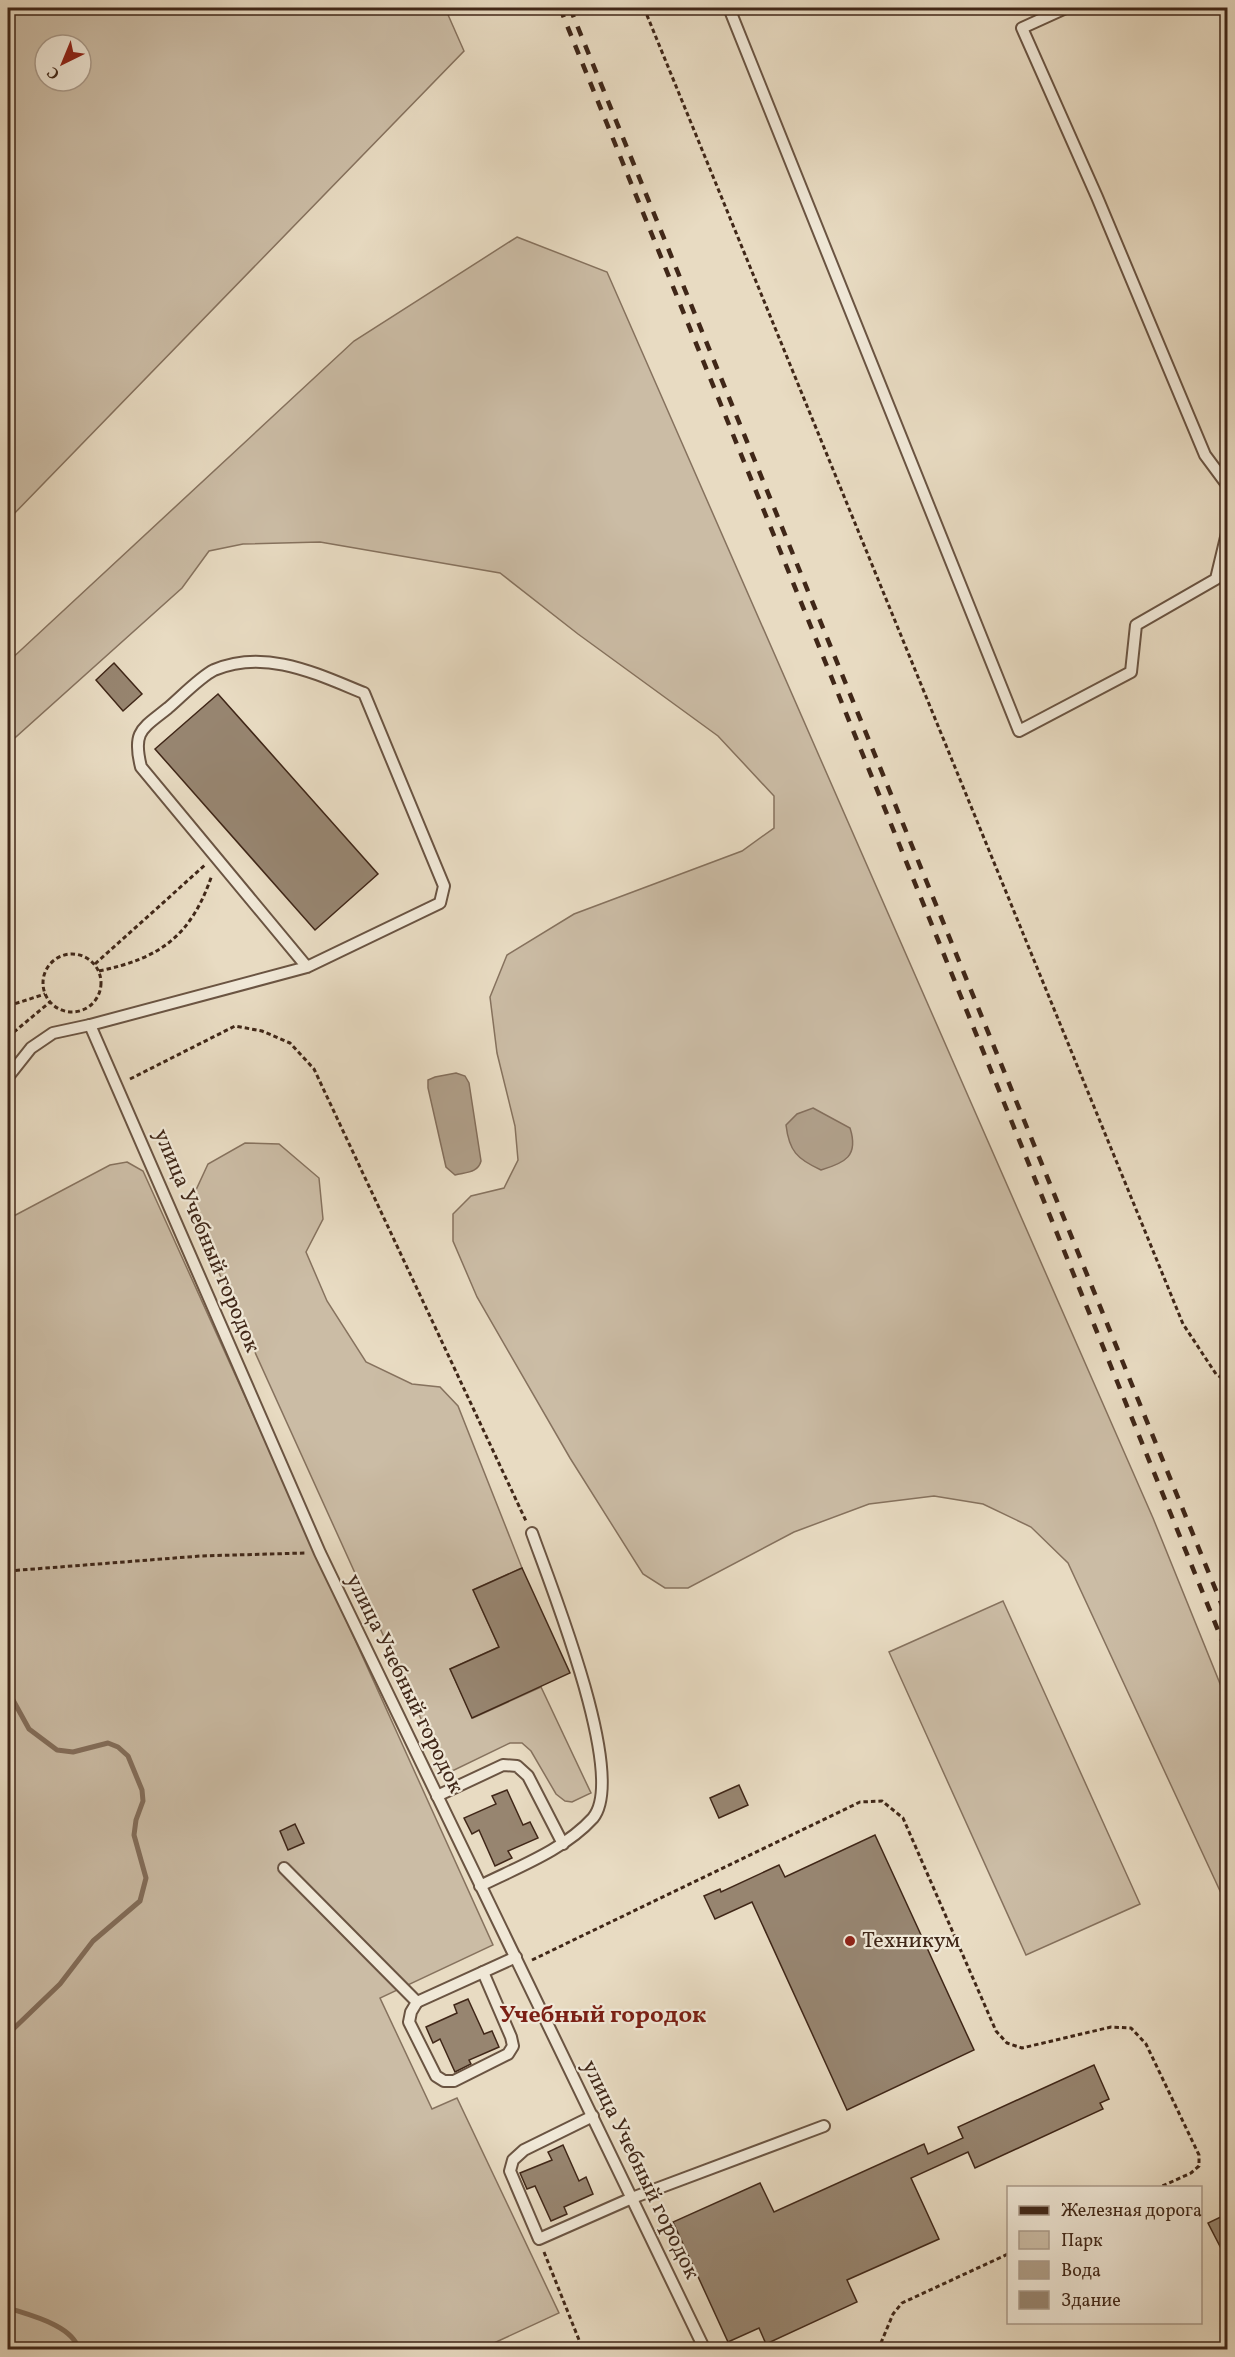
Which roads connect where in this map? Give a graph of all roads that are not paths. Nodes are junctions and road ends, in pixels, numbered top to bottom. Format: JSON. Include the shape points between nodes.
{"nodes":[{"id":1,"x":729,"y":8,"type":"edge"},
{"id":2,"x":1066,"y":8,"type":"edge"},
{"id":3,"x":1227,"y":486,"type":"edge"},
{"id":4,"x":1227,"y":529,"type":"edge"},
{"id":5,"x":307,"y":967,"type":"junction"},
{"id":6,"x":90,"y":1025,"type":"junction"},
{"id":7,"x":8,"y":1077,"type":"edge"},
{"id":8,"x":532,"y":1533,"type":"road end"},
{"id":9,"x":437,"y":1796,"type":"junction"},
{"id":10,"x":563,"y":1844,"type":"junction"},
{"id":11,"x":284,"y":1868,"type":"dead end"},
{"id":12,"x":480,"y":1886,"type":"junction"},
{"id":13,"x":518,"y":1962,"type":"junction"},
{"id":14,"x":483,"y":1972,"type":"junction"},
{"id":15,"x":417,"y":2002,"type":"junction"},
{"id":16,"x":593,"y":2116,"type":"junction"},
{"id":17,"x":824,"y":2126,"type":"dead end"},
{"id":18,"x":632,"y":2198,"type":"junction"},
{"id":19,"x":705,"y":2349,"type":"edge"}],
"edges":[{"from":1,"to":4,"type":"lane","via":[[1019,731],[1131,672],[1136,625],[1215,579]]},
{"from":2,"to":3,"type":"lane","via":[[1022,28],[1205,455]]},
{"from":5,"to":5,"type":"lane","via":[[141,767],[136,747],[141,730],[212,671],[241,661],[303,669],[364,693],[444,886],[440,903]]},
{"from":5,"to":6,"type":"lane"},
{"from":6,"to":7,"type":"lane","via":[[53,1033],[31,1048]]},
{"from":6,"to":9,"type":"lane","name":"улица Учебный городок","via":[[320,1553]]},
{"from":8,"to":10,"type":"lane","via":[[591,1705],[603,1772],[603,1795],[594,1816]]},
{"from":9,"to":10,"type":"lane","via":[[503,1765],[517,1766],[528,1776]]},
{"from":9,"to":12,"type":"lane","name":"улица Учебный городок"},
{"from":10,"to":12,"type":"lane"},
{"from":11,"to":15,"type":"lane"},
{"from":12,"to":13,"type":"lane","name":"улица Учебный городок"},
{"from":13,"to":14,"type":"lane"},
{"from":13,"to":16,"type":"lane","name":"улица Учебный городок"},
{"from":14,"to":15,"type":"lane"},
{"from":14,"to":15,"type":"lane","via":[[513,2046],[508,2054],[454,2081],[436,2076],[409,2022]]},
{"from":16,"to":18,"type":"lane","name":"улица Учебный городок"},
{"from":16,"to":18,"type":"lane","via":[[524,2150],[513,2160],[510,2171],[539,2239]]},
{"from":17,"to":18,"type":"lane"},
{"from":18,"to":19,"type":"lane","name":"улица Учебный городок"}]}
